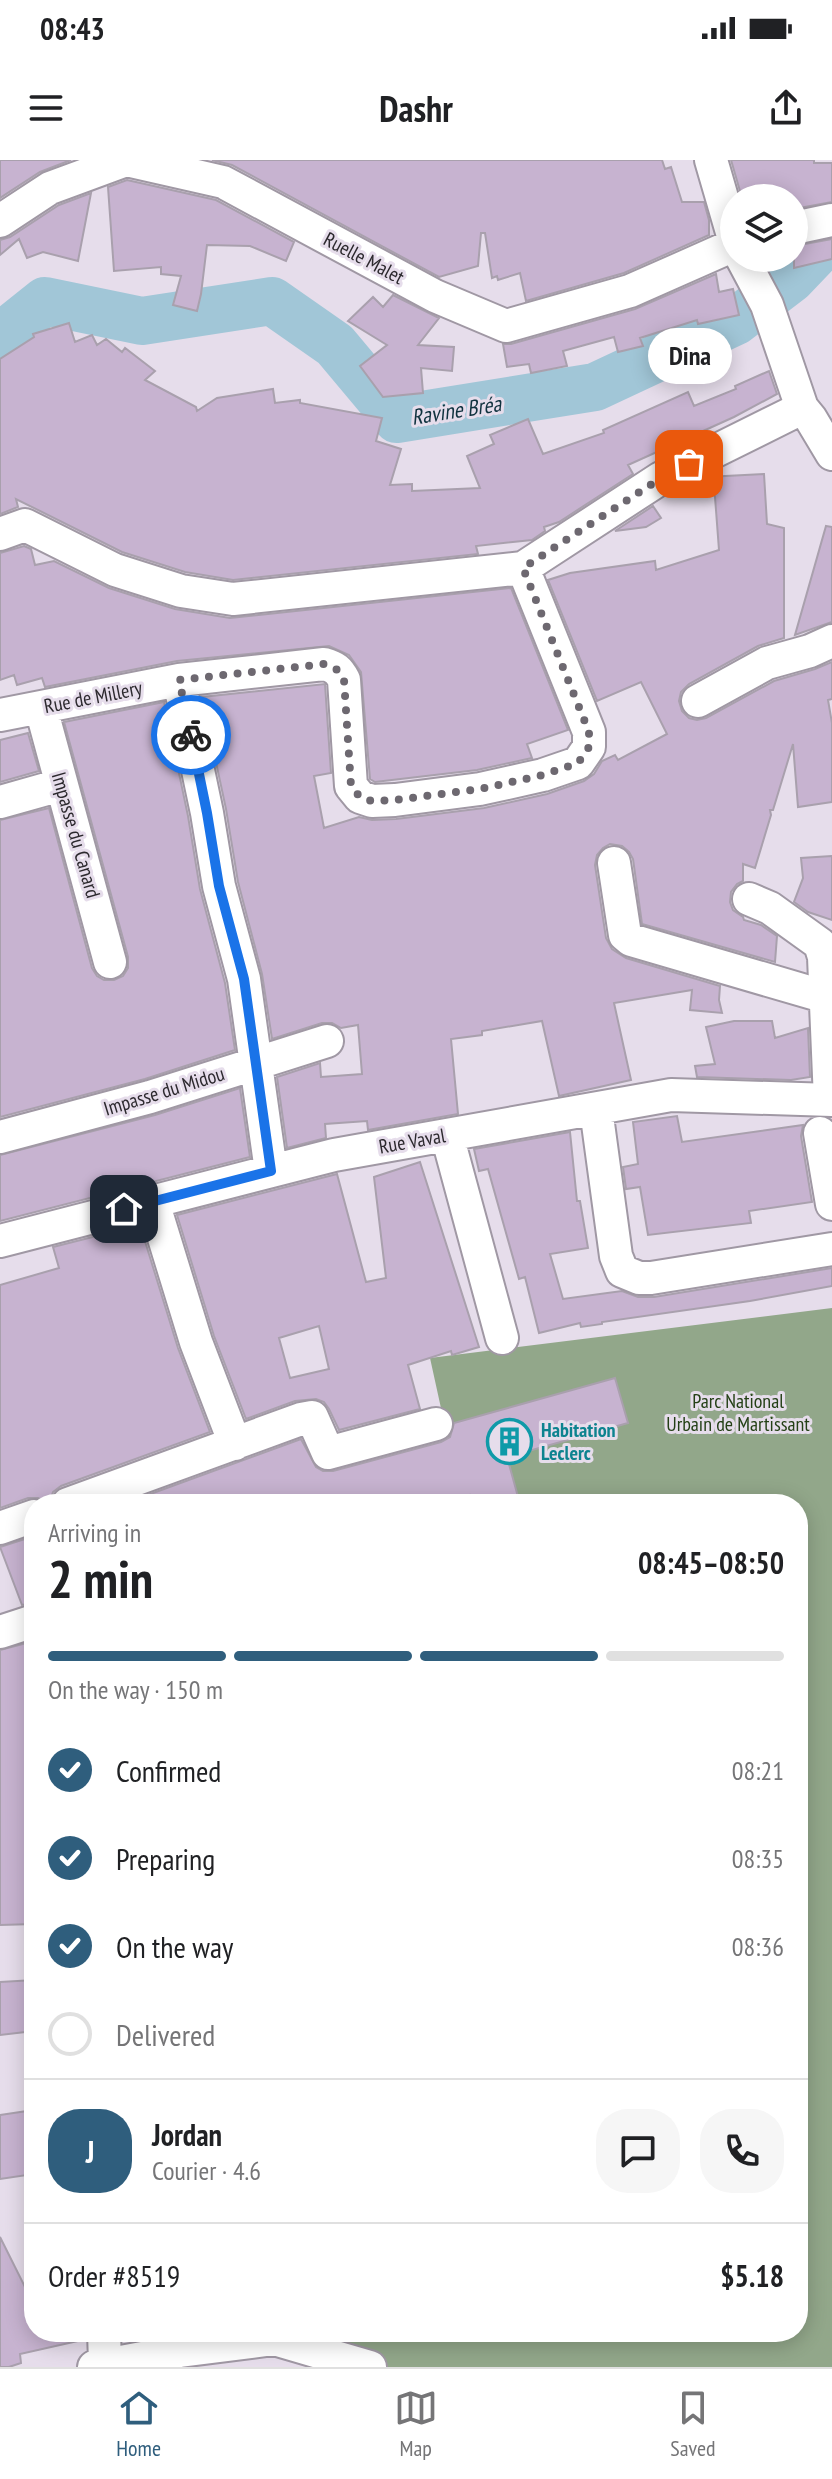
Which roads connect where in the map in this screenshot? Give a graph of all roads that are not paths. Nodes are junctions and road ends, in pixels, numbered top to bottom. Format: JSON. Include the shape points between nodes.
{"nodes":[{"id":1,"x":711,"y":160,"type":"edge"},
{"id":2,"x":720,"y":192,"type":"edge"},
{"id":3,"x":832,"y":220,"type":"edge"},
{"id":4,"x":0,"y":221,"type":"edge"},
{"id":5,"x":808,"y":225,"type":"edge"},
{"id":6,"x":720,"y":249,"type":"edge"},
{"id":7,"x":749,"y":272,"type":"edge"},
{"id":8,"x":802,"y":408,"type":"junction"},
{"id":9,"x":832,"y":454,"type":"edge"},
{"id":10,"x":12,"y":530,"type":"edge"},
{"id":11,"x":523,"y":568,"type":"junction"},
{"id":12,"x":832,"y":641,"type":"edge"},
{"id":13,"x":179,"y":680,"type":"junction"},
{"id":14,"x":698,"y":701,"type":"dead end"},
{"id":15,"x":41,"y":708,"type":"junction"},
{"id":16,"x":0,"y":715,"type":"edge"},
{"id":17,"x":61,"y":782,"type":"junction"},
{"id":18,"x":0,"y":802,"type":"edge"},
{"id":19,"x":614,"y":863,"type":"dead end"},
{"id":20,"x":749,"y":899,"type":"dead end"},
{"id":21,"x":110,"y":962,"type":"dead end"},
{"id":22,"x":826,"y":997,"type":"junction"},
{"id":23,"x":327,"y":1041,"type":"dead end"},
{"id":24,"x":254,"y":1063,"type":"junction"},
{"id":25,"x":831,"y":1100,"type":"edge"},
{"id":26,"x":596,"y":1109,"type":"junction"},
{"id":27,"x":820,"y":1133,"type":"dead end"},
{"id":28,"x":447,"y":1135,"type":"junction"},
{"id":29,"x":0,"y":1137,"type":"edge"},
{"id":30,"x":271,"y":1171,"type":"junction"},
{"id":31,"x":153,"y":1202,"type":"junction"},
{"id":32,"x":832,"y":1204,"type":"edge"},
{"id":33,"x":0,"y":1241,"type":"edge"},
{"id":34,"x":832,"y":1249,"type":"edge"},
{"id":35,"x":502,"y":1338,"type":"dead end"},
{"id":36,"x":436,"y":1424,"type":"dead end"},
{"id":37,"x":235,"y":1444,"type":"junction"},
{"id":38,"x":96,"y":1494,"type":"edge"},
{"id":39,"x":24,"y":1520,"type":"edge"},
{"id":40,"x":0,"y":1528,"type":"edge"},
{"id":41,"x":24,"y":1624,"type":"edge"},
{"id":42,"x":0,"y":1632,"type":"edge"},
{"id":43,"x":216,"y":2342,"type":"edge"},
{"id":44,"x":293,"y":2342,"type":"edge"},
{"id":45,"x":101,"y":2354,"type":"edge"},
{"id":46,"x":370,"y":2367,"type":"edge"}],
"edges":[{"from":1,"to":2,"type":"street"},
{"from":3,"to":5,"type":"street"},
{"from":4,"to":6,"type":"street","name":"Ruelle Malet","via":[[50,188],[126,160],[223,182],[435,296],[506,326],[630,291]]},
{"from":7,"to":8,"type":"street","via":[[767,305]]},
{"from":8,"to":9,"type":"street"},
{"from":8,"to":11,"type":"street","via":[[661,478]]},
{"from":10,"to":11,"type":"street","via":[[181,591],[233,599]]},
{"from":11,"to":13,"type":"street","name":"Rue de Millery","via":[[589,732],[589,747],[578,763],[543,775],[480,789],[372,801],[351,786],[344,680],[333,666]]},
{"from":12,"to":14,"type":"street","via":[[767,663]]},
{"from":13,"to":15,"type":"street","name":"Rue de Millery"},
{"from":13,"to":24,"type":"street","via":[[219,886],[244,979]]},
{"from":15,"to":16,"type":"street","name":"Rue de Millery"},
{"from":15,"to":17,"type":"street","name":"Impasse du Canard"},
{"from":17,"to":18,"type":"street"},
{"from":17,"to":21,"type":"street","name":"Impasse du Canard"},
{"from":19,"to":22,"type":"street","via":[[625,935],[631,940]]},
{"from":20,"to":22,"type":"street","via":[[820,944]]},
{"from":22,"to":25,"type":"street"},
{"from":23,"to":24,"type":"street","name":"Impasse du Midou"},
{"from":24,"to":29,"type":"street","name":"Impasse du Midou"},
{"from":24,"to":30,"type":"street"},
{"from":25,"to":26,"type":"street","name":"Rue Vaval","via":[[671,1095]]},
{"from":26,"to":28,"type":"street","name":"Rue Vaval"},
{"from":26,"to":34,"type":"street","via":[[622,1271],[651,1278]]},
{"from":27,"to":32,"type":"street"},
{"from":28,"to":30,"type":"street","name":"Rue Vaval"},
{"from":28,"to":35,"type":"street"},
{"from":30,"to":31,"type":"street","name":"Rue Vaval"},
{"from":31,"to":33,"type":"street","name":"Rue Vaval"},
{"from":31,"to":37,"type":"street","via":[[196,1342]]},
{"from":36,"to":37,"type":"street","via":[[328,1453],[312,1417]]},
{"from":37,"to":38,"type":"street"},
{"from":39,"to":40,"type":"street"},
{"from":41,"to":42,"type":"street"},
{"from":43,"to":45,"type":"street"},
{"from":44,"to":46,"type":"street"}]}
